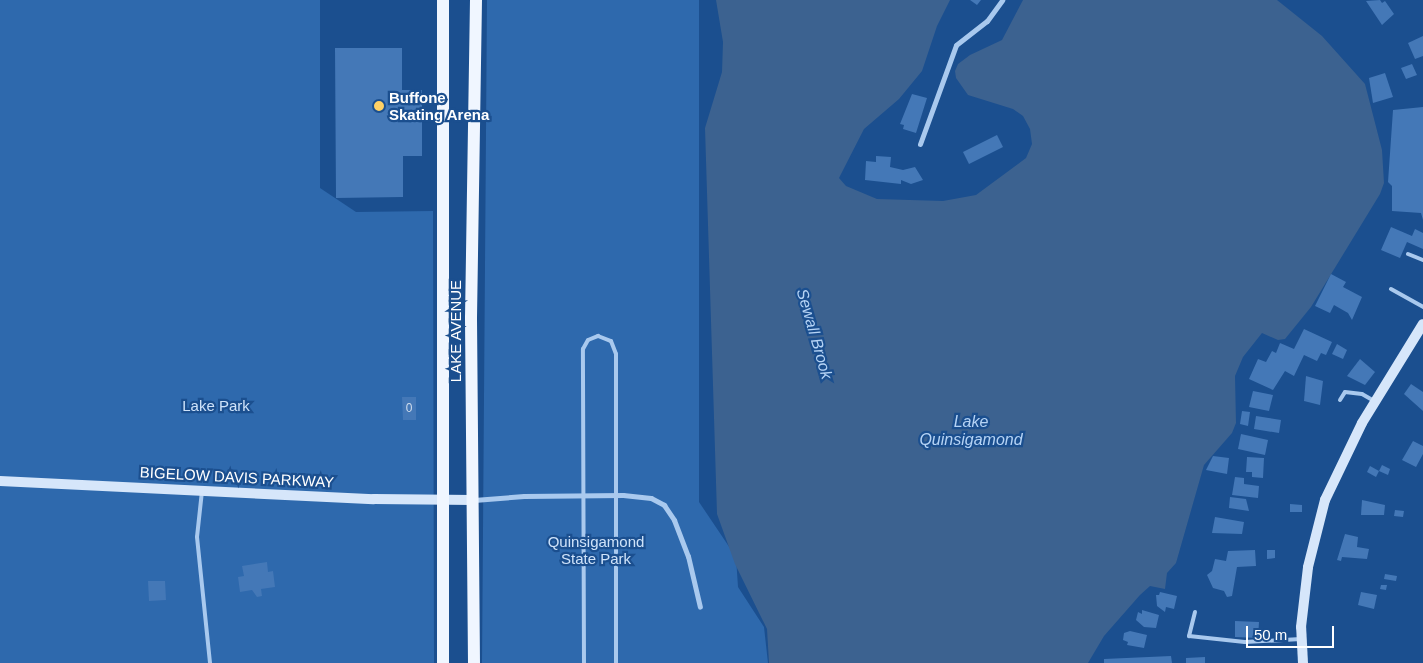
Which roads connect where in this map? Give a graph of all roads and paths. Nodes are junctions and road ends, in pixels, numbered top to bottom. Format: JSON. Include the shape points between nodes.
{"nodes":[{"id":1,"x":443,"y":0,"type":"edge"},
{"id":2,"x":476,"y":0,"type":"edge"},
{"id":3,"x":1002,"y":0,"type":"edge"},
{"id":4,"x":920,"y":144,"type":"dead end"},
{"id":5,"x":1408,"y":254,"type":"dead end"},
{"id":6,"x":1423,"y":260,"type":"edge"},
{"id":7,"x":1391,"y":289,"type":"dead end"},
{"id":8,"x":1423,"y":307,"type":"edge"},
{"id":9,"x":1423,"y":324,"type":"edge"},
{"id":10,"x":1340,"y":400,"type":"dead end"},
{"id":11,"x":1376,"y":402,"type":"junction"},
{"id":12,"x":0,"y":481,"type":"edge"},
{"id":13,"x":202,"y":490,"type":"junction"},
{"id":14,"x":616,"y":495,"type":"junction"},
{"id":15,"x":584,"y":496,"type":"junction"},
{"id":16,"x":473,"y":500,"type":"junction"},
{"id":17,"x":444,"y":501,"type":"junction"},
{"id":18,"x":700,"y":608,"type":"dead end"},
{"id":19,"x":1195,"y":612,"type":"dead end"},
{"id":20,"x":1301,"y":639,"type":"junction"},
{"id":21,"x":210,"y":663,"type":"edge"},
{"id":22,"x":443,"y":663,"type":"edge"},
{"id":23,"x":474,"y":663,"type":"edge"},
{"id":24,"x":584,"y":663,"type":"edge"},
{"id":25,"x":616,"y":663,"type":"edge"},
{"id":26,"x":1303,"y":663,"type":"edge"}],
"edges":[{"from":1,"to":17,"type":"main road","name":"LAKE AVENUE"},
{"from":2,"to":16,"type":"main road","name":"LAKE AVENUE"},
{"from":3,"to":4,"type":"street","via":[[987,21],[956,45]]},
{"from":5,"to":6,"type":"lane"},
{"from":7,"to":8,"type":"lane"},
{"from":9,"to":11,"type":"main road"},
{"from":10,"to":11,"type":"lane","via":[[1346,392],[1362,394]]},
{"from":11,"to":20,"type":"main road","via":[[1337,470],[1316,529],[1308,567]]},
{"from":12,"to":13,"type":"main road","name":"BIGELOW DAVIS PARKWAY"},
{"from":13,"to":17,"type":"main road","name":"BIGELOW DAVIS PARKWAY"},
{"from":13,"to":21,"type":"lane","via":[[197,537]]},
{"from":14,"to":15,"type":"street"},
{"from":14,"to":15,"type":"lane","via":[[616,354],[611,341],[598,336],[588,340],[583,349]]},
{"from":14,"to":18,"type":"street","via":[[644,497],[664,505],[683,540]]},
{"from":14,"to":25,"type":"lane"},
{"from":15,"to":16,"type":"street"},
{"from":15,"to":24,"type":"lane"},
{"from":16,"to":17,"type":"main road","name":"BIGELOW DAVIS PARKWAY"},
{"from":16,"to":23,"type":"main road","name":"LAKE AVENUE"},
{"from":17,"to":22,"type":"main road","name":"LAKE AVENUE"},
{"from":19,"to":20,"type":"lane","via":[[1188,636],[1245,642]]},
{"from":20,"to":26,"type":"main road"}]}
